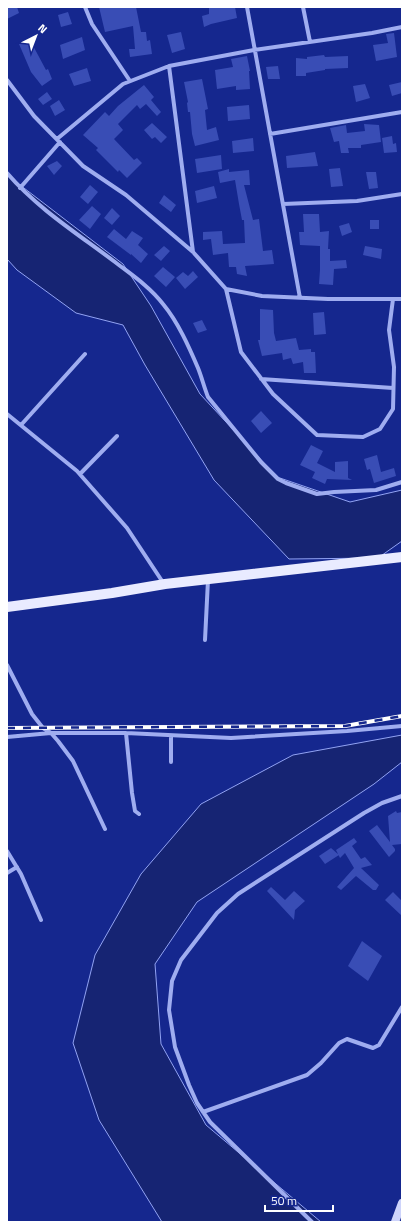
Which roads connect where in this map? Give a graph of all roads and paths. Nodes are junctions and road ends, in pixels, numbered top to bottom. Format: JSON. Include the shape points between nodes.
{"nodes":[{"id":1,"x":85,"y":7,"type":"edge"},
{"id":2,"x":246,"y":7,"type":"edge"},
{"id":3,"x":303,"y":7,"type":"edge"},
{"id":4,"x":402,"y":26,"type":"edge"},
{"id":5,"x":310,"y":42,"type":"junction"},
{"id":6,"x":254,"y":50,"type":"junction"},
{"id":7,"x":169,"y":66,"type":"junction"},
{"id":8,"x":7,"y":80,"type":"edge"},
{"id":9,"x":130,"y":81,"type":"junction"},
{"id":10,"x":402,"y":112,"type":"edge"},
{"id":11,"x":270,"y":134,"type":"junction"},
{"id":12,"x":58,"y":141,"type":"junction"},
{"id":13,"x":7,"y":173,"type":"edge"},
{"id":14,"x":20,"y":188,"type":"junction"},
{"id":15,"x":402,"y":194,"type":"edge"},
{"id":16,"x":283,"y":204,"type":"junction"},
{"id":17,"x":192,"y":252,"type":"junction"},
{"id":18,"x":226,"y":289,"type":"junction"},
{"id":19,"x":300,"y":298,"type":"junction"},
{"id":20,"x":393,"y":298,"type":"junction"},
{"id":21,"x":402,"y":299,"type":"edge"},
{"id":22,"x":85,"y":354,"type":"dead end"},
{"id":23,"x":261,"y":379,"type":"junction"},
{"id":24,"x":393,"y":388,"type":"junction"},
{"id":25,"x":7,"y":414,"type":"edge"},
{"id":26,"x":21,"y":425,"type":"junction"},
{"id":27,"x":117,"y":436,"type":"dead end"},
{"id":28,"x":80,"y":474,"type":"junction"},
{"id":29,"x":402,"y":482,"type":"edge"},
{"id":30,"x":402,"y":557,"type":"edge"},
{"id":31,"x":208,"y":579,"type":"junction"},
{"id":32,"x":164,"y":584,"type":"junction"},
{"id":33,"x":7,"y":607,"type":"edge"},
{"id":34,"x":205,"y":640,"type":"dead end"},
{"id":35,"x":7,"y":665,"type":"edge"},
{"id":36,"x":402,"y":726,"type":"edge"},
{"id":37,"x":50,"y":733,"type":"junction"},
{"id":38,"x":126,"y":733,"type":"junction"},
{"id":39,"x":171,"y":736,"type":"junction"},
{"id":40,"x":7,"y":737,"type":"edge"},
{"id":41,"x":171,"y":762,"type":"dead end"},
{"id":42,"x":402,"y":796,"type":"edge"},
{"id":43,"x":139,"y":814,"type":"dead end"},
{"id":44,"x":105,"y":829,"type":"dead end"},
{"id":45,"x":7,"y":851,"type":"edge"},
{"id":46,"x":17,"y":867,"type":"junction"},
{"id":47,"x":7,"y":873,"type":"edge"},
{"id":48,"x":41,"y":920,"type":"dead end"},
{"id":49,"x":402,"y":1007,"type":"edge"},
{"id":50,"x":202,"y":1112,"type":"junction"},
{"id":51,"x":402,"y":1203,"type":"edge"},
{"id":52,"x":312,"y":1222,"type":"edge"},
{"id":53,"x":395,"y":1222,"type":"edge"}],
"edges":[{"from":1,"to":9,"type":"street","via":[[92,24]]},
{"from":2,"to":6,"type":"street"},
{"from":3,"to":5,"type":"street"},
{"from":4,"to":5,"type":"street"},
{"from":5,"to":6,"type":"street"},
{"from":6,"to":7,"type":"street"},
{"from":6,"to":11,"type":"street"},
{"from":7,"to":9,"type":"street"},
{"from":7,"to":17,"type":"street"},
{"from":8,"to":12,"type":"street","via":[[34,116]]},
{"from":9,"to":12,"type":"street","via":[[122,84]]},
{"from":10,"to":11,"type":"street"},
{"from":11,"to":16,"type":"street"},
{"from":12,"to":14,"type":"street"},
{"from":12,"to":17,"type":"street","via":[[83,166],[126,195]]},
{"from":13,"to":14,"type":"street"},
{"from":14,"to":29,"type":"street","via":[[51,215],[148,287],[164,304],[182,333],[208,397],[278,479],[318,494],[376,490]]},
{"from":15,"to":16,"type":"street","via":[[357,201]]},
{"from":16,"to":19,"type":"street"},
{"from":17,"to":18,"type":"street"},
{"from":18,"to":19,"type":"street","via":[[262,296]]},
{"from":18,"to":23,"type":"street","via":[[241,352]]},
{"from":19,"to":20,"type":"street"},
{"from":20,"to":21,"type":"street"},
{"from":20,"to":24,"type":"street","via":[[389,330],[394,367]]},
{"from":22,"to":26,"type":"street"},
{"from":23,"to":24,"type":"street"},
{"from":23,"to":24,"type":"street","via":[[272,394],[317,435],[363,437],[380,429],[392,410]]},
{"from":25,"to":26,"type":"street"},
{"from":26,"to":28,"type":"street"},
{"from":27,"to":28,"type":"street"},
{"from":28,"to":32,"type":"street","via":[[127,528]]},
{"from":30,"to":31,"type":"main road"},
{"from":31,"to":32,"type":"main road"},
{"from":31,"to":34,"type":"street"},
{"from":32,"to":33,"type":"main road"},
{"from":35,"to":37,"type":"street","via":[[32,714]]},
{"from":36,"to":39,"type":"street","via":[[231,738]]},
{"from":37,"to":38,"type":"street"},
{"from":37,"to":40,"type":"street"},
{"from":37,"to":44,"type":"street","via":[[73,761]]},
{"from":38,"to":39,"type":"street"},
{"from":38,"to":43,"type":"street","via":[[132,793],[135,811]]},
{"from":39,"to":41,"type":"street"},
{"from":42,"to":50,"type":"street","via":[[364,813],[238,894],[217,913],[181,960],[172,981],[169,1010],[175,1047]]},
{"from":45,"to":46,"type":"street"},
{"from":46,"to":47,"type":"street"},
{"from":46,"to":48,"type":"street"},
{"from":49,"to":50,"type":"street","via":[[379,1045],[373,1048],[347,1039],[339,1043],[307,1075]]},
{"from":50,"to":52,"type":"street"},
{"from":51,"to":53,"type":"street"}]}
